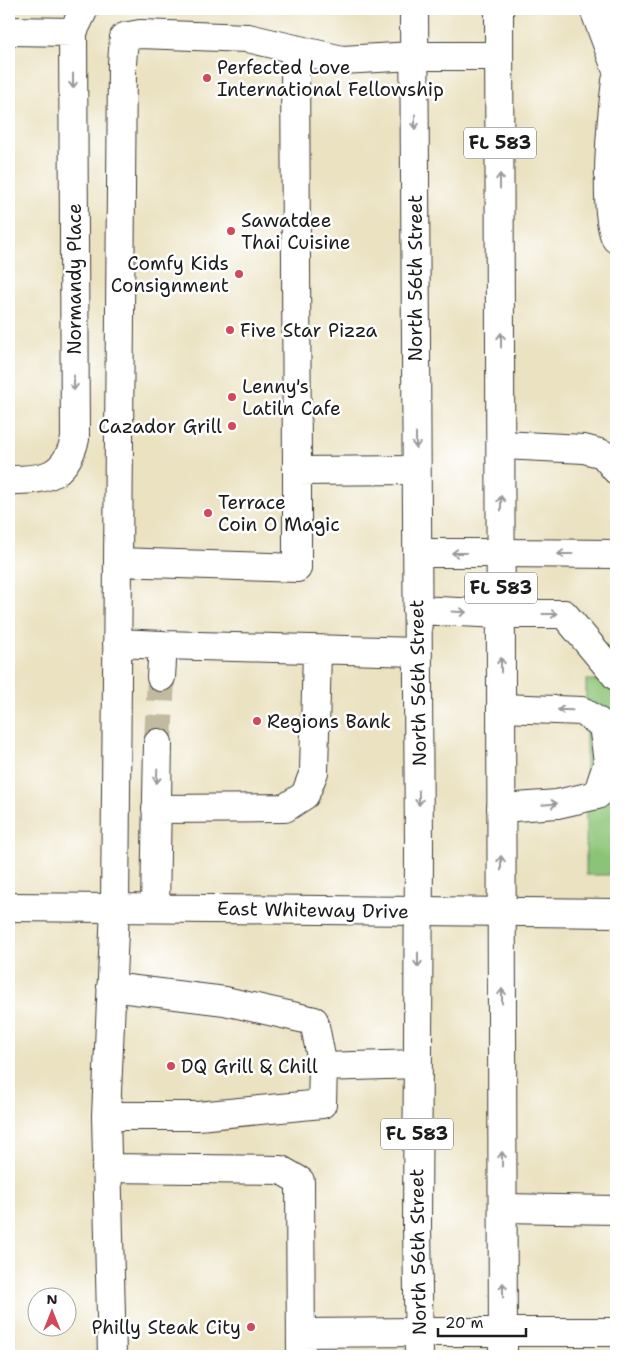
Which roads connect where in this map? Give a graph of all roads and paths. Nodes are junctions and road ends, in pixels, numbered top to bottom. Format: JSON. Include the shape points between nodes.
{"nodes":[{"id":1,"x":414,"y":9,"type":"edge"},
{"id":2,"x":499,"y":9,"type":"edge"},
{"id":3,"x":594,"y":9,"type":"edge"},
{"id":4,"x":78,"y":20,"type":"edge"},
{"id":5,"x":9,"y":31,"type":"edge"},
{"id":6,"x":295,"y":49,"type":"junction"},
{"id":7,"x":414,"y":56,"type":"junction"},
{"id":8,"x":499,"y":56,"type":"junction"},
{"id":9,"x":616,"y":68,"type":"edge"},
{"id":10,"x":616,"y":81,"type":"edge"},
{"id":11,"x":616,"y":239,"type":"edge"},
{"id":12,"x":501,"y":445,"type":"junction"},
{"id":13,"x":416,"y":470,"type":"junction"},
{"id":14,"x":616,"y":470,"type":"edge"},
{"id":15,"x":297,"y":471,"type":"junction"},
{"id":16,"x":9,"y":480,"type":"edge"},
{"id":17,"x":417,"y":553,"type":"junction"},
{"id":18,"x":501,"y":553,"type":"junction"},
{"id":19,"x":614,"y":554,"type":"dead end"},
{"id":20,"x":118,"y":562,"type":"junction"},
{"id":21,"x":417,"y":610,"type":"junction"},
{"id":22,"x":501,"y":614,"type":"junction"},
{"id":23,"x":117,"y":643,"type":"junction"},
{"id":24,"x":163,"y":644,"type":"junction"},
{"id":25,"x":317,"y":650,"type":"junction"},
{"id":26,"x":417,"y":652,"type":"junction"},
{"id":27,"x":616,"y":676,"type":"edge"},
{"id":28,"x":161,"y":677,"type":"tunnel mouth"},
{"id":29,"x":501,"y":708,"type":"junction"},
{"id":30,"x":158,"y":743,"type":"tunnel mouth"},
{"id":31,"x":501,"y":808,"type":"junction"},
{"id":32,"x":156,"y":810,"type":"junction"},
{"id":33,"x":9,"y":907,"type":"edge"},
{"id":34,"x":114,"y":908,"type":"junction"},
{"id":35,"x":155,"y":908,"type":"junction"},
{"id":36,"x":418,"y":911,"type":"junction"},
{"id":37,"x":501,"y":911,"type":"junction"},
{"id":38,"x":616,"y":913,"type":"edge"},
{"id":39,"x":111,"y":987,"type":"junction"},
{"id":40,"x":418,"y":1064,"type":"junction"},
{"id":41,"x":323,"y":1067,"type":"junction"},
{"id":42,"x":106,"y":1116,"type":"junction"},
{"id":43,"x":106,"y":1168,"type":"junction"},
{"id":44,"x":503,"y":1208,"type":"junction"},
{"id":45,"x":616,"y":1210,"type":"edge"},
{"id":46,"x":616,"y":1332,"type":"edge"},
{"id":47,"x":419,"y":1344,"type":"edge"},
{"id":48,"x":503,"y":1344,"type":"edge"},
{"id":49,"x":301,"y":1345,"type":"edge"},
{"id":50,"x":112,"y":1356,"type":"edge"}],
"edges":[{"from":1,"to":7,"type":"main road","name":"North 56th Street","number":"FL 583"},
{"from":2,"to":8,"type":"main road","number":"FL 583"},
{"from":3,"to":9,"type":"main road"},
{"from":4,"to":5,"type":"main road"},
{"from":4,"to":16,"type":"main road","name":"Normandy Place","one_way":true,"via":[[74,439],[70,457],[58,471],[43,478]]},
{"from":6,"to":7,"type":"main road","via":[[342,60]]},
{"from":6,"to":15,"type":"main road"},
{"from":6,"to":20,"type":"main road","via":[[248,38],[140,34],[124,37]]},
{"from":7,"to":8,"type":"main road"},
{"from":7,"to":13,"type":"main road","name":"North 56th Street","number":"FL 583","one_way":true},
{"from":12,"to":8,"type":"main road","number":"FL 583","one_way":true},
{"from":10,"to":11,"type":"main road","via":[[610,122],[610,215]]},
{"from":12,"to":14,"type":"main road","via":[[584,449],[603,454]]},
{"from":18,"to":12,"type":"main road","number":"FL 583","one_way":true},
{"from":13,"to":15,"type":"main road"},
{"from":13,"to":17,"type":"main road","name":"North 56th Street","number":"FL 583"},
{"from":15,"to":20,"type":"main road","via":[[297,568]]},
{"from":18,"to":17,"type":"main road","one_way":true},
{"from":17,"to":21,"type":"main road","name":"North 56th Street","number":"FL 583"},
{"from":19,"to":18,"type":"main road","one_way":true},
{"from":18,"to":22,"type":"main road","number":"FL 583"},
{"from":20,"to":23,"type":"main road"},
{"from":21,"to":22,"type":"main road","one_way":true},
{"from":21,"to":26,"type":"main road","name":"North 56th Street","number":"FL 583"},
{"from":22,"to":27,"type":"main road","one_way":true,"via":[[564,614]]},
{"from":29,"to":22,"type":"main road","number":"FL 583","one_way":true},
{"from":23,"to":24,"type":"main road"},
{"from":23,"to":34,"type":"main road"},
{"from":24,"to":25,"type":"main road"},
{"from":24,"to":28,"type":"main road"},
{"from":25,"to":26,"type":"main road"},
{"from":25,"to":32,"type":"main road","via":[[314,772],[305,795],[284,808]]},
{"from":26,"to":36,"type":"main road","name":"North 56th Street","number":"FL 583","one_way":true},
{"from":29,"to":31,"type":"main road","number":"FL 583"},
{"from":31,"to":29,"type":"main road","one_way":true,"via":[[557,804],[596,795],[608,762],[603,725],[582,710]]},
{"from":30,"to":32,"type":"main road","one_way":true},
{"from":37,"to":31,"type":"main road","number":"FL 583","one_way":true},
{"from":32,"to":35,"type":"main road"},
{"from":33,"to":34,"type":"main road","name":"East Whiteway Drive"},
{"from":34,"to":35,"type":"main road","name":"East Whiteway Drive"},
{"from":34,"to":39,"type":"main road"},
{"from":35,"to":36,"type":"main road","name":"East Whiteway Drive"},
{"from":36,"to":37,"type":"main road","name":"East Whiteway Drive"},
{"from":36,"to":40,"type":"main road","name":"North 56th Street","number":"FL 583","one_way":true},
{"from":37,"to":38,"type":"main road","name":"East Whiteway Drive"},
{"from":44,"to":37,"type":"main road","number":"FL 583","one_way":true},
{"from":39,"to":41,"type":"main road","via":[[225,1001],[314,1021]]},
{"from":39,"to":42,"type":"main road"},
{"from":40,"to":41,"type":"main road"},
{"from":40,"to":47,"type":"main road","name":"North 56th Street","number":"FL 583"},
{"from":41,"to":42,"type":"main road","via":[[322,1104],[198,1116]]},
{"from":42,"to":43,"type":"main road"},
{"from":43,"to":49,"type":"main road","via":[[281,1170],[300,1181]]},
{"from":43,"to":50,"type":"main road"},
{"from":44,"to":45,"type":"main road"},
{"from":48,"to":44,"type":"main road","number":"FL 583","one_way":true},
{"from":46,"to":48,"type":"main road"},
{"from":47,"to":48,"type":"main road"},
{"from":47,"to":49,"type":"main road"}]}
